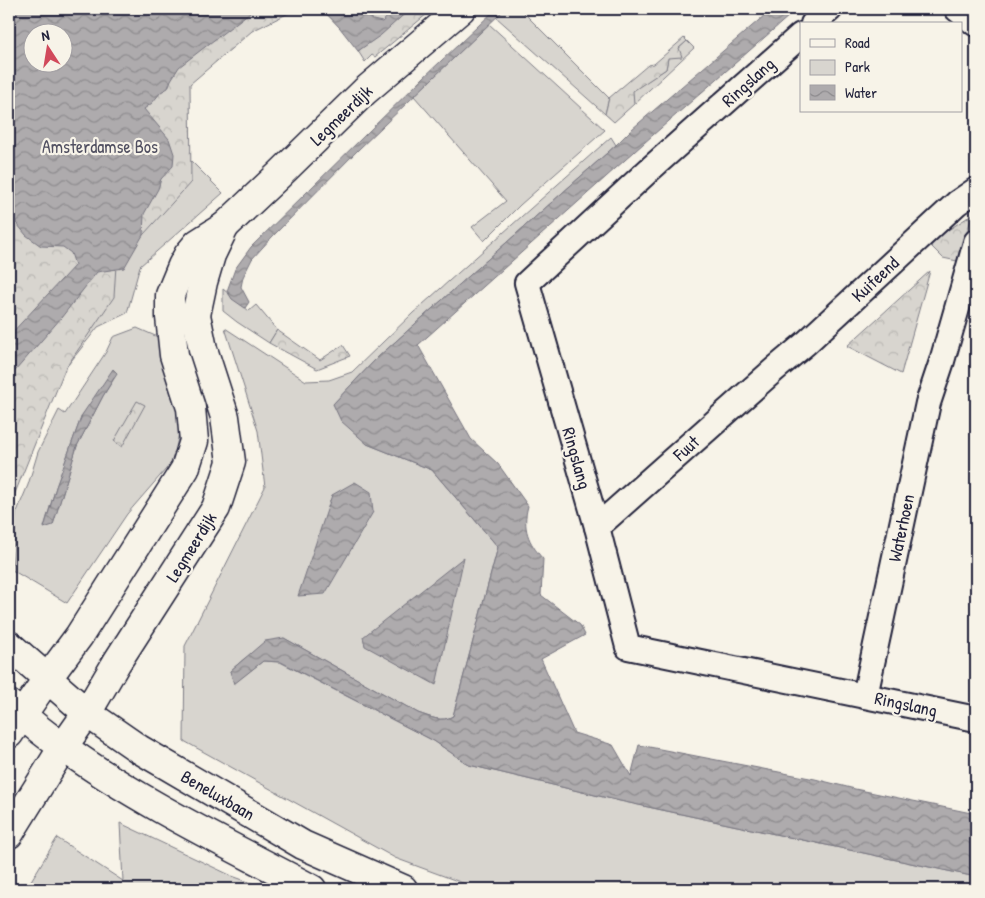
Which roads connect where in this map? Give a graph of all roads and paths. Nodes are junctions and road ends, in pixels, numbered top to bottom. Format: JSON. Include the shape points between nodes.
{"nodes":[{"id":1,"x":461,"y":9,"type":"edge"},
{"id":2,"x":830,"y":9,"type":"edge"},
{"id":3,"x":957,"y":9,"type":"edge"},
{"id":4,"x":816,"y":22,"type":"edge"},
{"id":5,"x":976,"y":24,"type":"edge"},
{"id":6,"x":800,"y":36,"type":"edge"},
{"id":7,"x":976,"y":190,"type":"edge"},
{"id":8,"x":225,"y":226,"type":"junction"},
{"id":9,"x":976,"y":242,"type":"edge"},
{"id":10,"x":775,"y":369,"type":"joint"},
{"id":11,"x":597,"y":527,"type":"junction"},
{"id":12,"x":9,"y":645,"type":"edge"},
{"id":13,"x":47,"y":679,"type":"junction"},
{"id":14,"x":866,"y":696,"type":"junction"},
{"id":15,"x":87,"y":714,"type":"junction"},
{"id":16,"x":13,"y":717,"type":"edge"},
{"id":17,"x":976,"y":719,"type":"edge"},
{"id":18,"x":63,"y":747,"type":"junction"},
{"id":19,"x":9,"y":834,"type":"edge"},
{"id":20,"x":312,"y":889,"type":"edge"},
{"id":21,"x":403,"y":889,"type":"edge"}],
"edges":[{"from":1,"to":8,"type":"street","name":"Legmeerdijk","via":[[365,90]]},
{"from":2,"to":4,"type":"street"},
{"from":3,"to":5,"type":"street"},
{"from":6,"to":11,"type":"street","name":"Ringslang","via":[[527,283]]},
{"from":7,"to":10,"type":"street","name":"Kuifeend"},
{"from":8,"to":13,"type":"street","name":"Legmeerdijk","via":[[198,243],[188,255],[170,295],[174,355],[191,408],[194,441],[186,469],[79,636]]},
{"from":8,"to":15,"type":"street","name":"Legmeerdijk","via":[[211,255],[196,315],[203,349],[225,417],[231,462],[216,508]]},
{"from":9,"to":14,"type":"street","name":"Waterhoen","via":[[928,403]]},
{"from":10,"to":11,"type":"street","name":"Fuut"},
{"from":11,"to":14,"type":"street","name":"Ringslang","via":[[628,648]]},
{"from":12,"to":13,"type":"street","name":"Beneluxbaan"},
{"from":13,"to":15,"type":"street","name":"Beneluxbaan"},
{"from":13,"to":16,"type":"street","name":"Legmeerdijk"},
{"from":14,"to":17,"type":"street","name":"Ringslang"},
{"from":15,"to":18,"type":"street","name":"Legmeerdijk"},
{"from":15,"to":21,"type":"street","name":"Beneluxbaan","via":[[139,749],[303,845]]},
{"from":16,"to":18,"type":"street"},
{"from":18,"to":19,"type":"street","name":"Legmeerdijk"},
{"from":18,"to":20,"type":"street","via":[[126,789]]}]}
